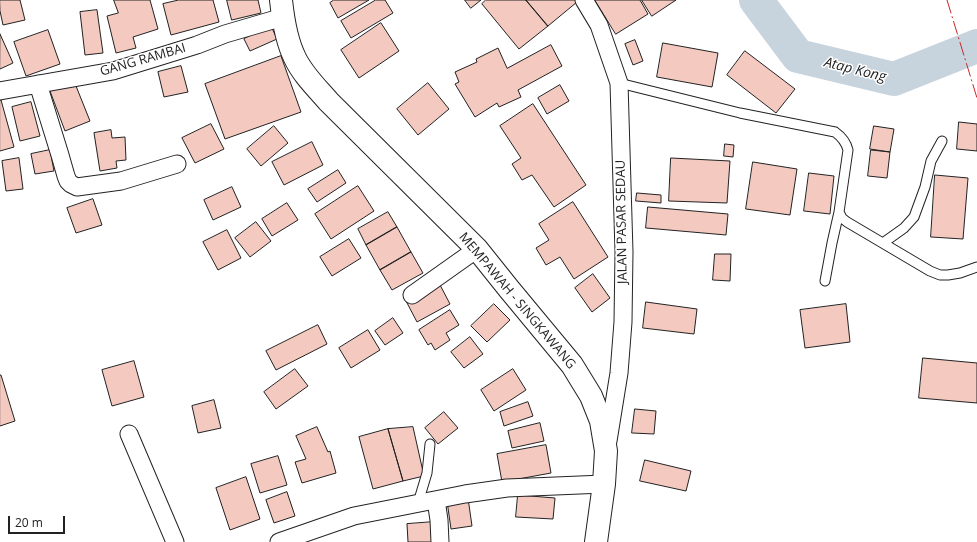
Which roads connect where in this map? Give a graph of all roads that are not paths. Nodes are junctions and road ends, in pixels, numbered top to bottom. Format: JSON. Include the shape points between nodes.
{"nodes":[{"id":1,"x":584,"y":0,"type":"edge"},
{"id":2,"x":282,"y":9,"type":"edge"},
{"id":3,"x":619,"y":83,"type":"junction"},
{"id":4,"x":38,"y":84,"type":"junction"},
{"id":5,"x":0,"y":91,"type":"edge"},
{"id":6,"x":942,"y":141,"type":"dead end"},
{"id":7,"x":177,"y":164,"type":"dead end"},
{"id":8,"x":839,"y":212,"type":"junction"},
{"id":9,"x":883,"y":243,"type":"junction"},
{"id":10,"x":477,"y":249,"type":"junction"},
{"id":11,"x":977,"y":267,"type":"edge"},
{"id":12,"x":825,"y":281,"type":"dead end"},
{"id":13,"x":412,"y":295,"type":"dead end"},
{"id":14,"x":129,"y":434,"type":"dead end"},
{"id":15,"x":430,"y":444,"type":"dead end"},
{"id":16,"x":606,"y":451,"type":"junction"},
{"id":17,"x":604,"y":484,"type":"junction"},
{"id":18,"x":436,"y":500,"type":"junction"},
{"id":19,"x":418,"y":503,"type":"junction"},
{"id":20,"x":175,"y":542,"type":"edge"},
{"id":21,"x":279,"y":542,"type":"edge"},
{"id":22,"x":440,"y":542,"type":"edge"},
{"id":23,"x":596,"y":542,"type":"edge"}],
"edges":[{"from":1,"to":3,"type":"street","name":"JALAN PASAR SEDAU","via":[[599,25]]},
{"from":2,"to":4,"type":"street","name":"GANG RAMBAI","via":[[197,45],[113,71]]},
{"from":2,"to":10,"type":"highway","name":"MEMPAWAH - SINGKAWANG","via":[[287,37],[295,58],[307,77]]},
{"from":3,"to":8,"type":"lane","via":[[740,113],[835,132],[842,137],[848,150]]},
{"from":3,"to":16,"type":"street","name":"JALAN PASAR SEDAU","via":[[624,252],[623,322],[619,373]]},
{"from":4,"to":5,"type":"street","name":"GANG RAMBAI"},
{"from":4,"to":7,"type":"street","via":[[66,176],[71,184],[77,187],[121,181]]},
{"from":6,"to":9,"type":"lane","via":[[931,162],[914,217],[904,228]]},
{"from":8,"to":9,"type":"lane","via":[[847,222]]},
{"from":8,"to":12,"type":"lane"},
{"from":9,"to":11,"type":"lane","via":[[940,276]]},
{"from":10,"to":13,"type":"street"},
{"from":10,"to":16,"type":"highway","name":"MEMPAWAH - SINGKAWANG","via":[[572,364],[591,396],[601,421]]},
{"from":14,"to":20,"type":"street"},
{"from":15,"to":19,"type":"lane","via":[[427,473]]},
{"from":16,"to":17,"type":"highway","name":"MEMPAWAH - SINGKAWANG"},
{"from":17,"to":18,"type":"street","via":[[507,488]]},
{"from":17,"to":23,"type":"highway","name":"MEMPAWAH - SINGKAWANG"},
{"from":18,"to":19,"type":"street"},
{"from":18,"to":22,"type":"street"},
{"from":19,"to":21,"type":"street","via":[[354,516]]}]}
